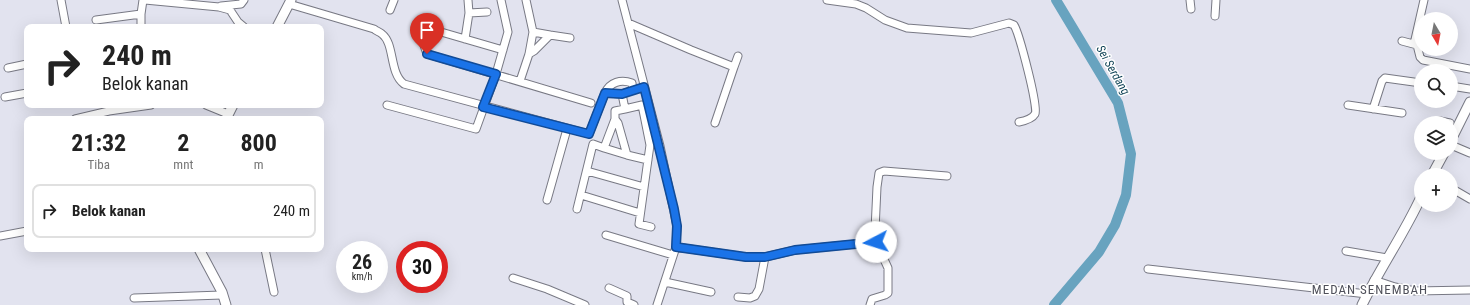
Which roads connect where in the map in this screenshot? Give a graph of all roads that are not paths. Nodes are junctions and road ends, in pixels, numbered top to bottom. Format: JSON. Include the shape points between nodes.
{"nodes":[{"id":1,"x":61,"y":0,"type":"edge"},
{"id":2,"x":144,"y":0,"type":"edge"},
{"id":3,"x":149,"y":0,"type":"edge"},
{"id":4,"x":244,"y":0,"type":"edge"},
{"id":5,"x":394,"y":0,"type":"edge"},
{"id":6,"x":468,"y":0,"type":"edge"},
{"id":7,"x":501,"y":0,"type":"edge"},
{"id":8,"x":526,"y":0,"type":"edge"},
{"id":9,"x":622,"y":0,"type":"edge"},
{"id":10,"x":827,"y":0,"type":"edge"},
{"id":11,"x":1190,"y":0,"type":"edge"},
{"id":12,"x":1216,"y":0,"type":"edge"},
{"id":13,"x":1424,"y":0,"type":"edge"},
{"id":14,"x":290,"y":2,"type":"edge"},
{"id":15,"x":219,"y":7,"type":"junction"},
{"id":16,"x":1191,"y":9,"type":"dead end"},
{"id":17,"x":390,"y":10,"type":"dead end"},
{"id":18,"x":487,"y":12,"type":"dead end"},
{"id":19,"x":1421,"y":12,"type":"edge"},
{"id":20,"x":469,"y":13,"type":"junction"},
{"id":21,"x":141,"y":14,"type":"junction"},
{"id":22,"x":1215,"y":16,"type":"dead end"},
{"id":23,"x":96,"y":20,"type":"dead end"},
{"id":24,"x":628,"y":23,"type":"junction"},
{"id":25,"x":65,"y":24,"type":"edge"},
{"id":26,"x":141,"y":24,"type":"edge"},
{"id":27,"x":240,"y":24,"type":"edge"},
{"id":28,"x":278,"y":24,"type":"edge"},
{"id":29,"x":533,"y":32,"type":"junction"},
{"id":30,"x":550,"y":35,"type":"junction"},
{"id":31,"x":570,"y":38,"type":"dead end"},
{"id":32,"x":465,"y":39,"type":"junction"},
{"id":33,"x":1402,"y":41,"type":"dead end"},
{"id":34,"x":1414,"y":44,"type":"edge"},
{"id":35,"x":503,"y":50,"type":"junction"},
{"id":36,"x":530,"y":54,"type":"junction"},
{"id":37,"x":738,"y":56,"type":"dead end"},
{"id":38,"x":1420,"y":56,"type":"edge"},
{"id":39,"x":24,"y":65,"type":"edge"},
{"id":40,"x":734,"y":66,"type":"junction"},
{"id":41,"x":8,"y":68,"type":"dead end"},
{"id":42,"x":1470,"y":69,"type":"edge"},
{"id":43,"x":496,"y":74,"type":"junction"},
{"id":44,"x":520,"y":81,"type":"junction"},
{"id":45,"x":1414,"y":82,"type":"edge"},
{"id":46,"x":643,"y":84,"type":"junction"},
{"id":47,"x":633,"y":86,"type":"junction"},
{"id":48,"x":1458,"y":87,"type":"edge"},
{"id":49,"x":1470,"y":89,"type":"edge"},
{"id":50,"x":605,"y":93,"type":"junction"},
{"id":51,"x":24,"y":94,"type":"edge"},
{"id":52,"x":622,"y":94,"type":"junction"},
{"id":53,"x":5,"y":97,"type":"dead end"},
{"id":54,"x":1470,"y":102,"type":"edge"},
{"id":55,"x":591,"y":103,"type":"dead end"},
{"id":56,"x":387,"y":105,"type":"dead end"},
{"id":57,"x":1348,"y":105,"type":"dead end"},
{"id":58,"x":483,"y":107,"type":"junction"},
{"id":59,"x":130,"y":108,"type":"edge"},
{"id":60,"x":211,"y":108,"type":"edge"},
{"id":61,"x":625,"y":109,"type":"junction"},
{"id":62,"x":1373,"y":109,"type":"junction"},
{"id":63,"x":1402,"y":113,"type":"dead end"},
{"id":64,"x":1467,"y":115,"type":"edge"},
{"id":65,"x":88,"y":116,"type":"edge"},
{"id":66,"x":225,"y":116,"type":"edge"},
{"id":67,"x":615,"y":119,"type":"junction"},
{"id":68,"x":1458,"y":121,"type":"edge"},
{"id":69,"x":1019,"y":122,"type":"dead end"},
{"id":70,"x":715,"y":123,"type":"dead end"},
{"id":71,"x":567,"y":129,"type":"junction"},
{"id":72,"x":604,"y":148,"type":"junction"},
{"id":73,"x":1458,"y":148,"type":"edge"},
{"id":74,"x":1470,"y":153,"type":"edge"},
{"id":75,"x":627,"y":155,"type":"junction"},
{"id":76,"x":648,"y":160,"type":"junction"},
{"id":77,"x":587,"y":171,"type":"junction"},
{"id":78,"x":947,"y":176,"type":"dead end"},
{"id":79,"x":644,"y":187,"type":"junction"},
{"id":80,"x":1458,"y":192,"type":"edge"},
{"id":81,"x":581,"y":195,"type":"junction"},
{"id":82,"x":1470,"y":199,"type":"edge"},
{"id":83,"x":547,"y":200,"type":"dead end"},
{"id":84,"x":577,"y":208,"type":"dead end"},
{"id":85,"x":1414,"y":212,"type":"edge"},
{"id":86,"x":640,"y":213,"type":"junction"},
{"id":87,"x":651,"y":227,"type":"dead end"},
{"id":88,"x":24,"y":232,"type":"edge"},
{"id":89,"x":606,"y":235,"type":"dead end"},
{"id":90,"x":0,"y":236,"type":"edge"},
{"id":91,"x":876,"y":242,"type":"junction"},
{"id":92,"x":676,"y":247,"type":"junction"},
{"id":93,"x":1346,"y":251,"type":"dead end"},
{"id":94,"x":200,"y":252,"type":"edge"},
{"id":95,"x":266,"y":252,"type":"edge"},
{"id":96,"x":674,"y":255,"type":"junction"},
{"id":97,"x":765,"y":257,"type":"junction"},
{"id":98,"x":1387,"y":258,"type":"junction"},
{"id":99,"x":1148,"y":269,"type":"dead end"},
{"id":100,"x":513,"y":278,"type":"dead end"},
{"id":101,"x":1374,"y":280,"type":"junction"},
{"id":102,"x":665,"y":282,"type":"junction"},
{"id":103,"x":609,"y":288,"type":"dead end"},
{"id":104,"x":1470,"y":290,"type":"edge"},
{"id":105,"x":274,"y":292,"type":"dead end"},
{"id":106,"x":711,"y":292,"type":"dead end"},
{"id":107,"x":1367,"y":294,"type":"junction"},
{"id":108,"x":222,"y":295,"type":"junction"},
{"id":109,"x":738,"y":297,"type":"dead end"},
{"id":110,"x":134,"y":298,"type":"dead end"},
{"id":111,"x":226,"y":305,"type":"edge"},
{"id":112,"x":585,"y":305,"type":"edge"},
{"id":113,"x":634,"y":305,"type":"edge"},
{"id":114,"x":657,"y":305,"type":"edge"},
{"id":115,"x":870,"y":305,"type":"edge"},
{"id":116,"x":1362,"y":305,"type":"edge"}],
"edges":[{"from":1,"to":25,"type":"street"},
{"from":2,"to":3,"type":"street"},
{"from":2,"to":21,"type":"street"},
{"from":3,"to":15,"type":"street"},
{"from":4,"to":15,"type":"street","via":[[241,4]]},
{"from":5,"to":17,"type":"street"},
{"from":6,"to":20,"type":"street"},
{"from":7,"to":35,"type":"street","via":[[508,32]]},
{"from":8,"to":29,"type":"street"},
{"from":9,"to":24,"type":"street"},
{"from":10,"to":69,"type":"street","via":[[856,4],[894,25],[907,28],[971,33],[1014,25],[1036,110],[1032,118]]},
{"from":11,"to":16,"type":"street"},
{"from":12,"to":22,"type":"street"},
{"from":13,"to":19,"type":"street"},
{"from":14,"to":28,"type":"main road"},
{"from":14,"to":58,"type":"street","via":[[383,34],[398,80],[404,84]]},
{"from":15,"to":27,"type":"street","via":[[230,10]]},
{"from":18,"to":20,"type":"street"},
{"from":20,"to":32,"type":"street"},
{"from":21,"to":23,"type":"street"},
{"from":21,"to":26,"type":"street"},
{"from":24,"to":40,"type":"street"},
{"from":24,"to":46,"type":"street"},
{"from":29,"to":30,"type":"street"},
{"from":29,"to":36,"type":"street"},
{"from":30,"to":31,"type":"street"},
{"from":30,"to":36,"type":"street"},
{"from":32,"to":35,"type":"street"},
{"from":32,"to":43,"type":"street","via":[[417,25],[427,54]]},
{"from":33,"to":34,"type":"street"},
{"from":35,"to":43,"type":"street"},
{"from":36,"to":44,"type":"street"},
{"from":37,"to":40,"type":"street"},
{"from":38,"to":42,"type":"street","via":[[1423,60]]},
{"from":39,"to":41,"type":"street"},
{"from":40,"to":70,"type":"street"},
{"from":43,"to":44,"type":"street"},
{"from":43,"to":58,"type":"street"},
{"from":44,"to":55,"type":"street"},
{"from":45,"to":62,"type":"street","via":[[1384,79]]},
{"from":46,"to":47,"type":"street"},
{"from":46,"to":92,"type":"street","via":[[674,209],[677,226]]},
{"from":47,"to":50,"type":"street","via":[[627,81],[613,83]]},
{"from":47,"to":52,"type":"street"},
{"from":48,"to":49,"type":"street"},
{"from":50,"to":52,"type":"street"},
{"from":50,"to":71,"type":"street","via":[[589,134]]},
{"from":51,"to":53,"type":"street"},
{"from":52,"to":61,"type":"street"},
{"from":54,"to":64,"type":"main road"},
{"from":56,"to":58,"type":"street","via":[[476,129]]},
{"from":57,"to":62,"type":"street"},
{"from":58,"to":71,"type":"street"},
{"from":59,"to":65,"type":"street"},
{"from":60,"to":66,"type":"street"},
{"from":61,"to":67,"type":"street","via":[[615,112]]},
{"from":61,"to":76,"type":"street","via":[[642,105],[650,145]]},
{"from":62,"to":63,"type":"street"},
{"from":64,"to":68,"type":"main road"},
{"from":67,"to":72,"type":"street"},
{"from":67,"to":75,"type":"street"},
{"from":71,"to":83,"type":"street"},
{"from":72,"to":75,"type":"street"},
{"from":72,"to":77,"type":"street","via":[[593,144]]},
{"from":73,"to":74,"type":"street"},
{"from":75,"to":76,"type":"street"},
{"from":76,"to":79,"type":"street"},
{"from":77,"to":79,"type":"street"},
{"from":77,"to":81,"type":"street"},
{"from":78,"to":91,"type":"street","via":[[879,173]]},
{"from":79,"to":86,"type":"street"},
{"from":80,"to":82,"type":"street"},
{"from":81,"to":84,"type":"street"},
{"from":81,"to":86,"type":"street"},
{"from":85,"to":98,"type":"main road"},
{"from":86,"to":87,"type":"street","via":[[639,224]]},
{"from":88,"to":90,"type":"street"},
{"from":89,"to":96,"type":"street"},
{"from":91,"to":97,"type":"street","via":[[795,250]]},
{"from":91,"to":115,"type":"street","via":[[888,268],[888,292],[872,299]]},
{"from":92,"to":96,"type":"street"},
{"from":92,"to":97,"type":"street","via":[[746,257]]},
{"from":93,"to":98,"type":"street"},
{"from":94,"to":108,"type":"main road"},
{"from":95,"to":105,"type":"street"},
{"from":96,"to":102,"type":"street"},
{"from":97,"to":109,"type":"street","via":[[755,296]]},
{"from":98,"to":101,"type":"main road"},
{"from":99,"to":107,"type":"street"},
{"from":100,"to":112,"type":"street"},
{"from":101,"to":104,"type":"street","via":[[1415,291]]},
{"from":101,"to":107,"type":"main road"},
{"from":102,"to":106,"type":"street"},
{"from":102,"to":114,"type":"street"},
{"from":103,"to":113,"type":"street","via":[[627,296],[627,302]]},
{"from":107,"to":116,"type":"main road"},
{"from":108,"to":110,"type":"street"},
{"from":108,"to":111,"type":"main road"}]}
